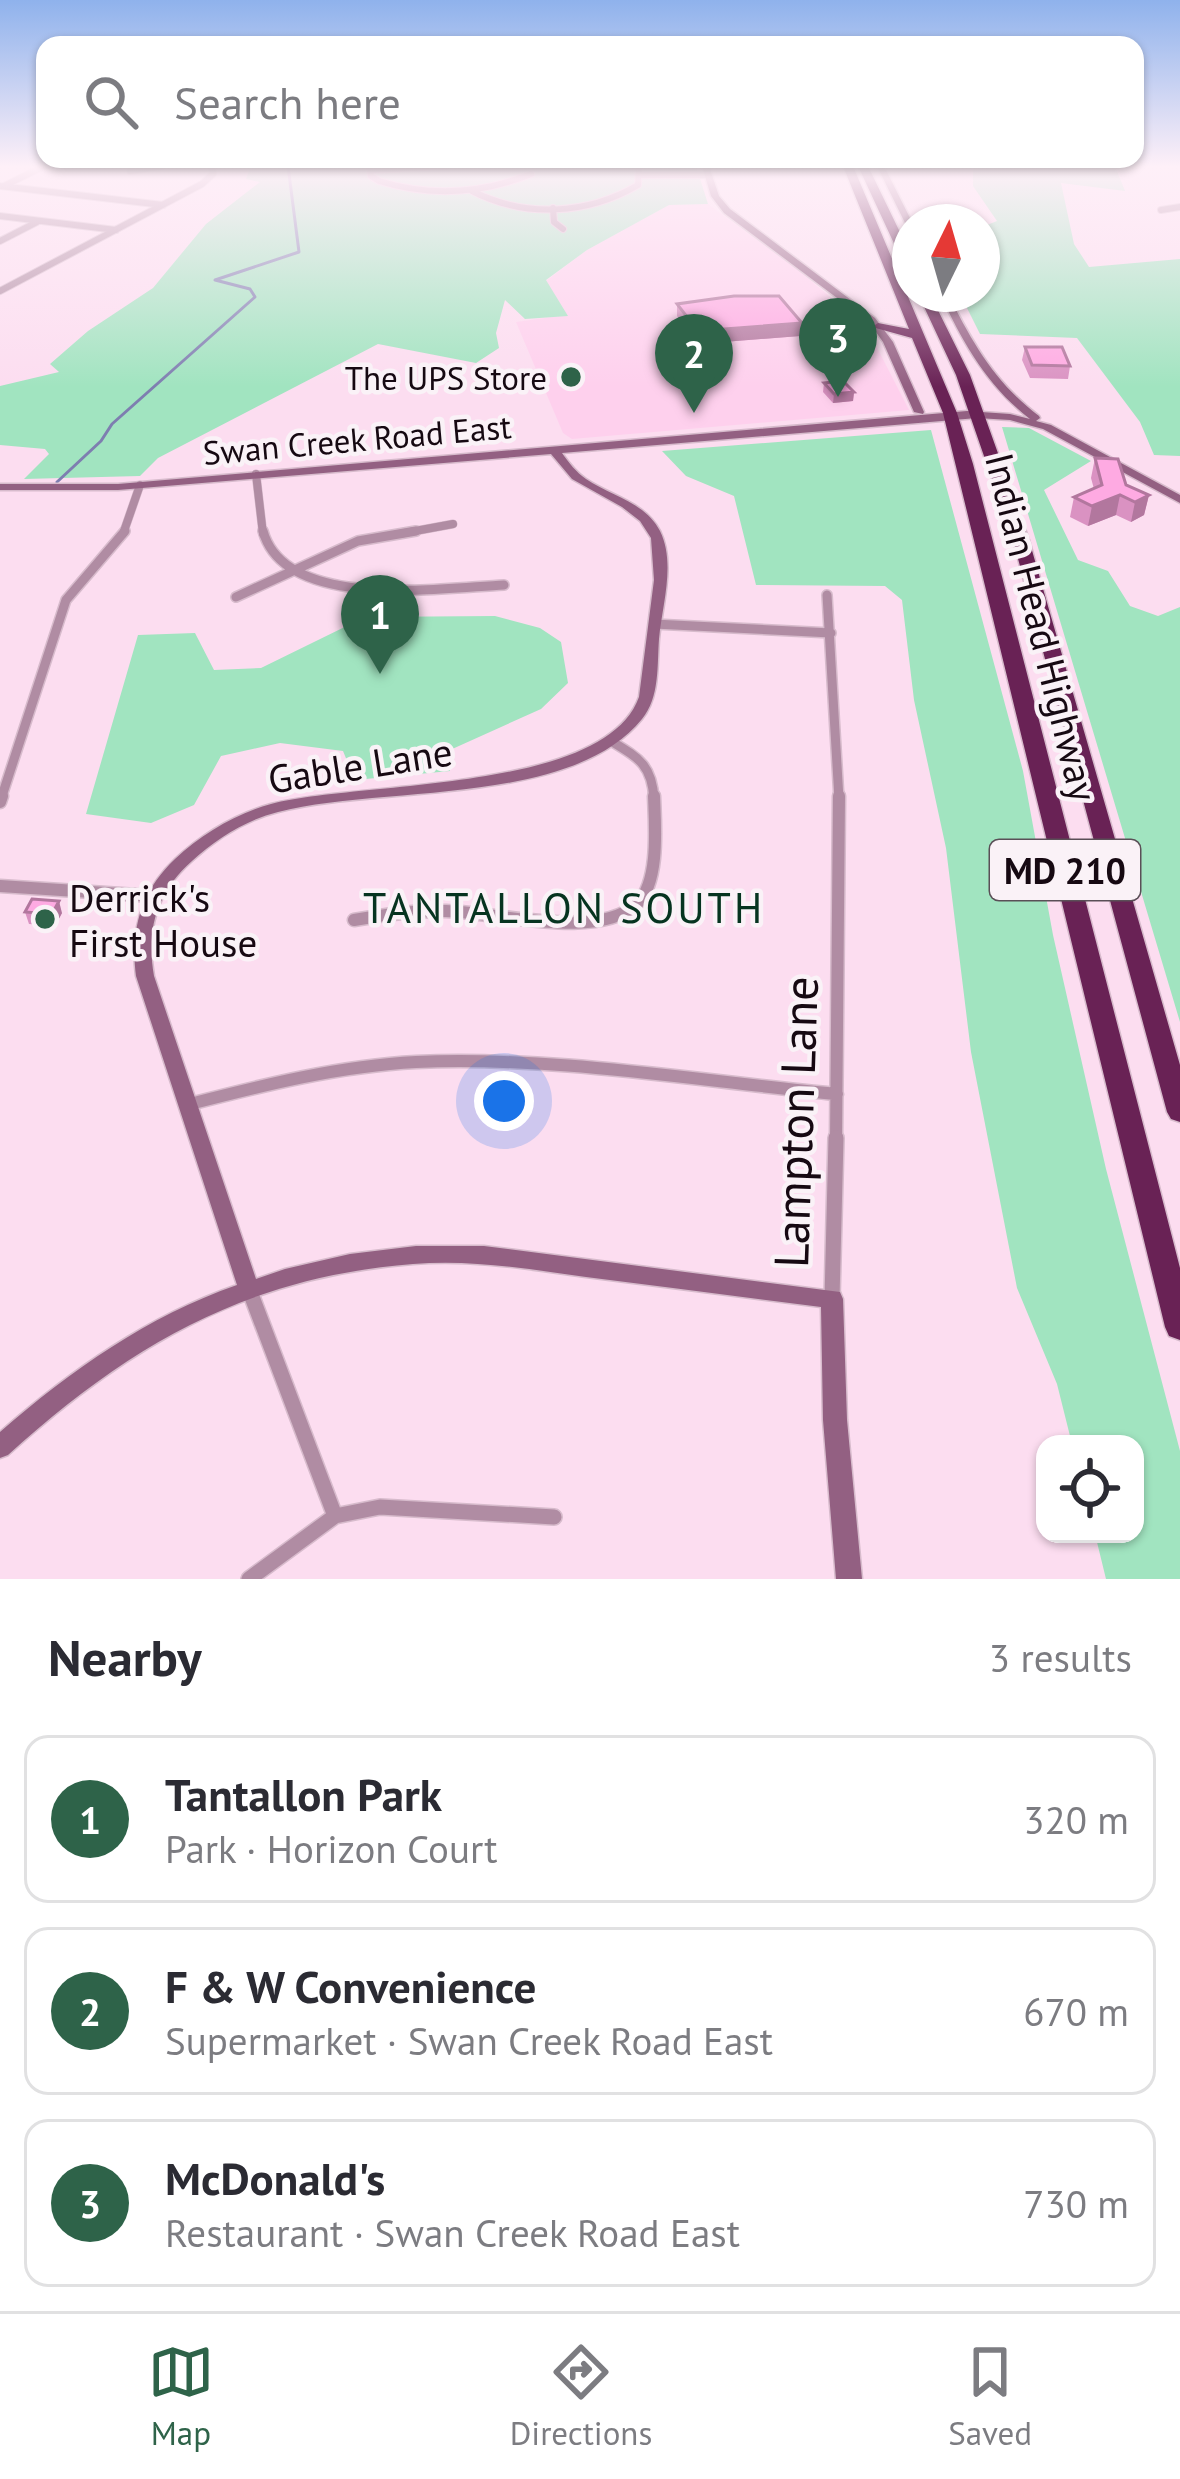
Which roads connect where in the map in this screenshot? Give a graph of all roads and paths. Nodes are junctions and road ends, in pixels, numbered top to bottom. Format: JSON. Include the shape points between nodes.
{"nodes":[{"id":1,"x":98,"y":240,"type":"edge"},
{"id":2,"x":764,"y":240,"type":"edge"},
{"id":3,"x":878,"y":240,"type":"edge"},
{"id":4,"x":892,"y":273,"type":"edge"},
{"id":5,"x":0,"y":291,"type":"edge"},
{"id":6,"x":908,"y":312,"type":"joint"},
{"id":7,"x":929,"y":312,"type":"edge"},
{"id":8,"x":954,"y":312,"type":"edge"},
{"id":9,"x":875,"y":324,"type":"junction"},
{"id":10,"x":919,"y":335,"type":"junction"},
{"id":11,"x":919,"y":412,"type":"junction"},
{"id":12,"x":959,"y":415,"type":"junction"},
{"id":13,"x":1047,"y":427,"type":"junction"},
{"id":14,"x":719,"y":433,"type":"junction"},
{"id":15,"x":553,"y":448,"type":"junction"},
{"id":16,"x":256,"y":474,"type":"junction"},
{"id":17,"x":140,"y":485,"type":"junction"},
{"id":18,"x":0,"y":487,"type":"edge"},
{"id":19,"x":1180,"y":500,"type":"edge"},
{"id":20,"x":453,"y":524,"type":"dead end"},
{"id":21,"x":290,"y":569,"type":"junction"},
{"id":22,"x":504,"y":585,"type":"dead end"},
{"id":23,"x":827,"y":595,"type":"dead end"},
{"id":24,"x":236,"y":598,"type":"dead end"},
{"id":25,"x":654,"y":624,"type":"junction"},
{"id":26,"x":831,"y":633,"type":"junction"},
{"id":27,"x":611,"y":741,"type":"junction"},
{"id":28,"x":0,"y":802,"type":"edge"},
{"id":29,"x":0,"y":886,"type":"edge"},
{"id":30,"x":152,"y":896,"type":"junction"},
{"id":31,"x":354,"y":920,"type":"dead end"},
{"id":32,"x":837,"y":1094,"type":"junction"},
{"id":33,"x":190,"y":1104,"type":"junction"},
{"id":34,"x":1180,"y":1112,"type":"edge"},
{"id":35,"x":248,"y":1286,"type":"junction"},
{"id":36,"x":832,"y":1299,"type":"junction"},
{"id":37,"x":1180,"y":1328,"type":"edge"},
{"id":38,"x":0,"y":1447,"type":"edge"},
{"id":39,"x":335,"y":1516,"type":"junction"},
{"id":40,"x":554,"y":1517,"type":"dead end"},
{"id":41,"x":249,"y":1579,"type":"edge"},
{"id":42,"x":848,"y":1579,"type":"edge"}],
"edges":[{"from":1,"to":5,"type":"street"},
{"from":2,"to":9,"type":"street"},
{"from":3,"to":4,"type":"highway","name":"Indian Head Highway","number":"MD 210"},
{"from":6,"to":9,"type":"highway"},
{"from":6,"to":10,"type":"highway","name":"Indian Head Highway","number":"MD 210"},
{"from":7,"to":12,"type":"highway","name":"Indian Head Highway","number":"MD 210"},
{"from":8,"to":13,"type":"street","via":[[994,386]]},
{"from":9,"to":10,"type":"highway"},
{"from":9,"to":11,"type":"street"},
{"from":10,"to":12,"type":"highway","name":"Indian Head Highway","number":"MD 210"},
{"from":11,"to":12,"type":"street","name":"Swan Creek Road East"},
{"from":11,"to":14,"type":"street","name":"Swan Creek Road East"},
{"from":12,"to":13,"type":"street"},
{"from":12,"to":14,"type":"street","name":"Swan Creek Road East"},
{"from":12,"to":34,"type":"highway","name":"Indian Head Highway","number":"MD 210","via":[[1047,629]]},
{"from":12,"to":37,"type":"highway","name":"Indian Head Highway","number":"MD 210"},
{"from":13,"to":19,"type":"street"},
{"from":14,"to":15,"type":"street","name":"Swan Creek Road East"},
{"from":15,"to":16,"type":"street","name":"Swan Creek Road East"},
{"from":15,"to":25,"type":"street","name":"Gable Lane","via":[[578,478],[652,528]]},
{"from":16,"to":17,"type":"street","name":"Swan Creek Road East"},
{"from":16,"to":21,"type":"street","via":[[268,547]]},
{"from":17,"to":18,"type":"street","name":"Swan Creek Road East"},
{"from":17,"to":28,"type":"street","via":[[124,533],[66,600]]},
{"from":20,"to":21,"type":"street","via":[[375,536]]},
{"from":21,"to":22,"type":"street","via":[[368,588]]},
{"from":21,"to":24,"type":"street"},
{"from":23,"to":26,"type":"street","name":"Lampton Lane"},
{"from":25,"to":26,"type":"street"},
{"from":25,"to":27,"type":"street","name":"Gable Lane","via":[[645,698]]},
{"from":26,"to":32,"type":"street","name":"Lampton Lane","via":[[842,775]]},
{"from":27,"to":30,"type":"street","name":"Gable Lane","via":[[538,772],[257,813],[198,846]]},
{"from":27,"to":31,"type":"street","via":[[652,774],[648,886],[636,905],[583,921],[447,911]]},
{"from":29,"to":30,"type":"street"},
{"from":30,"to":33,"type":"street","via":[[140,949]]},
{"from":32,"to":33,"type":"street","via":[[547,1065],[415,1062],[320,1072]]},
{"from":32,"to":36,"type":"street","name":"Lampton Lane"},
{"from":33,"to":35,"type":"street"},
{"from":35,"to":36,"type":"street","via":[[329,1265],[440,1252]]},
{"from":35,"to":38,"type":"street","via":[[102,1365]]},
{"from":35,"to":39,"type":"street"},
{"from":36,"to":42,"type":"street","name":"Lampton Lane"},
{"from":39,"to":40,"type":"street","via":[[413,1506]]},
{"from":39,"to":41,"type":"street"}]}
